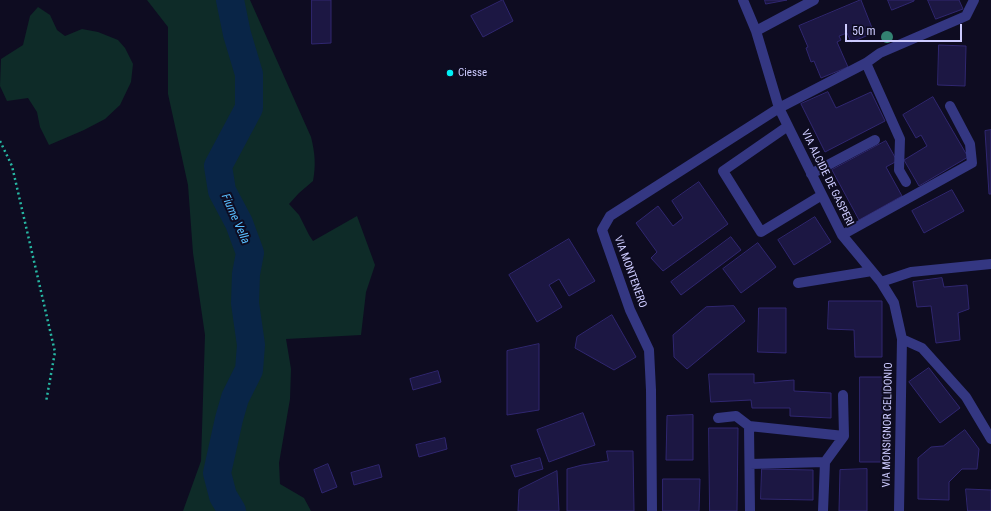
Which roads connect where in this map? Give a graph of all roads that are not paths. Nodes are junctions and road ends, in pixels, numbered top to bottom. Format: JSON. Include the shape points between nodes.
{"nodes":[{"id":1,"x":743,"y":0,"type":"edge"},
{"id":2,"x":814,"y":0,"type":"edge"},
{"id":3,"x":974,"y":0,"type":"edge"},
{"id":4,"x":756,"y":31,"type":"junction"},
{"id":5,"x":866,"y":63,"type":"junction"},
{"id":6,"x":950,"y":106,"type":"dead end"},
{"id":7,"x":778,"y":108,"type":"junction"},
{"id":8,"x":788,"y":126,"type":"junction"},
{"id":9,"x":875,"y":140,"type":"dead end"},
{"id":10,"x":812,"y":174,"type":"junction"},
{"id":11,"x":906,"y":182,"type":"dead end"},
{"id":12,"x":822,"y":195,"type":"junction"},
{"id":13,"x":842,"y":234,"type":"junction"},
{"id":14,"x":991,"y":264,"type":"edge"},
{"id":15,"x":872,"y":271,"type":"junction"},
{"id":16,"x":881,"y":282,"type":"junction"},
{"id":17,"x":798,"y":283,"type":"dead end"},
{"id":18,"x":902,"y":339,"type":"junction"},
{"id":19,"x":843,"y":395,"type":"dead end"},
{"id":20,"x":718,"y":418,"type":"dead end"},
{"id":21,"x":749,"y":426,"type":"junction"},
{"id":22,"x":844,"y":436,"type":"junction"},
{"id":23,"x":991,"y":439,"type":"edge"},
{"id":24,"x":825,"y":462,"type":"junction"},
{"id":25,"x":750,"y":464,"type":"junction"},
{"id":26,"x":652,"y":511,"type":"edge"},
{"id":27,"x":750,"y":511,"type":"edge"},
{"id":28,"x":823,"y":511,"type":"edge"},
{"id":29,"x":898,"y":511,"type":"edge"}],
"edges":[{"from":1,"to":4,"type":"street","name":"VIA ALCIDE DE GASPERI"},
{"from":2,"to":4,"type":"street"},
{"from":3,"to":5,"type":"street","name":"VIA MONTENERO","via":[[966,16],[880,53]]},
{"from":4,"to":7,"type":"street","name":"VIA ALCIDE DE GASPERI"},
{"from":5,"to":7,"type":"street","name":"VIA MONTENERO"},
{"from":5,"to":11,"type":"street","via":[[900,139],[899,170]]},
{"from":6,"to":13,"type":"street","via":[[970,144],[972,163]]},
{"from":7,"to":8,"type":"street","name":"VIA ALCIDE DE GASPERI"},
{"from":7,"to":26,"type":"street","name":"VIA MONTENERO","via":[[610,216],[602,230],[630,310],[649,350]]},
{"from":8,"to":10,"type":"street","name":"VIA ALCIDE DE GASPERI"},
{"from":8,"to":12,"type":"street","via":[[723,172],[761,232]]},
{"from":9,"to":10,"type":"street"},
{"from":10,"to":12,"type":"street","name":"VIA ALCIDE DE GASPERI"},
{"from":12,"to":13,"type":"street","name":"VIA ALCIDE DE GASPERI"},
{"from":13,"to":15,"type":"street","name":"VIA ALCIDE DE GASPERI"},
{"from":14,"to":16,"type":"street","via":[[911,272]]},
{"from":15,"to":16,"type":"street","name":"VIA ALCIDE DE GASPERI"},
{"from":15,"to":17,"type":"street"},
{"from":16,"to":18,"type":"street","name":"VIA ALCIDE DE GASPERI","via":[[894,303]]},
{"from":18,"to":23,"type":"street","via":[[922,348],[966,397]]},
{"from":18,"to":29,"type":"street","name":"VIA MONSIGNOR CELIDONIO"},
{"from":19,"to":22,"type":"street"},
{"from":20,"to":21,"type":"street","via":[[736,416]]},
{"from":21,"to":22,"type":"street"},
{"from":21,"to":25,"type":"street"},
{"from":22,"to":24,"type":"street"},
{"from":24,"to":25,"type":"street"},
{"from":24,"to":28,"type":"street"},
{"from":25,"to":27,"type":"street"}]}
